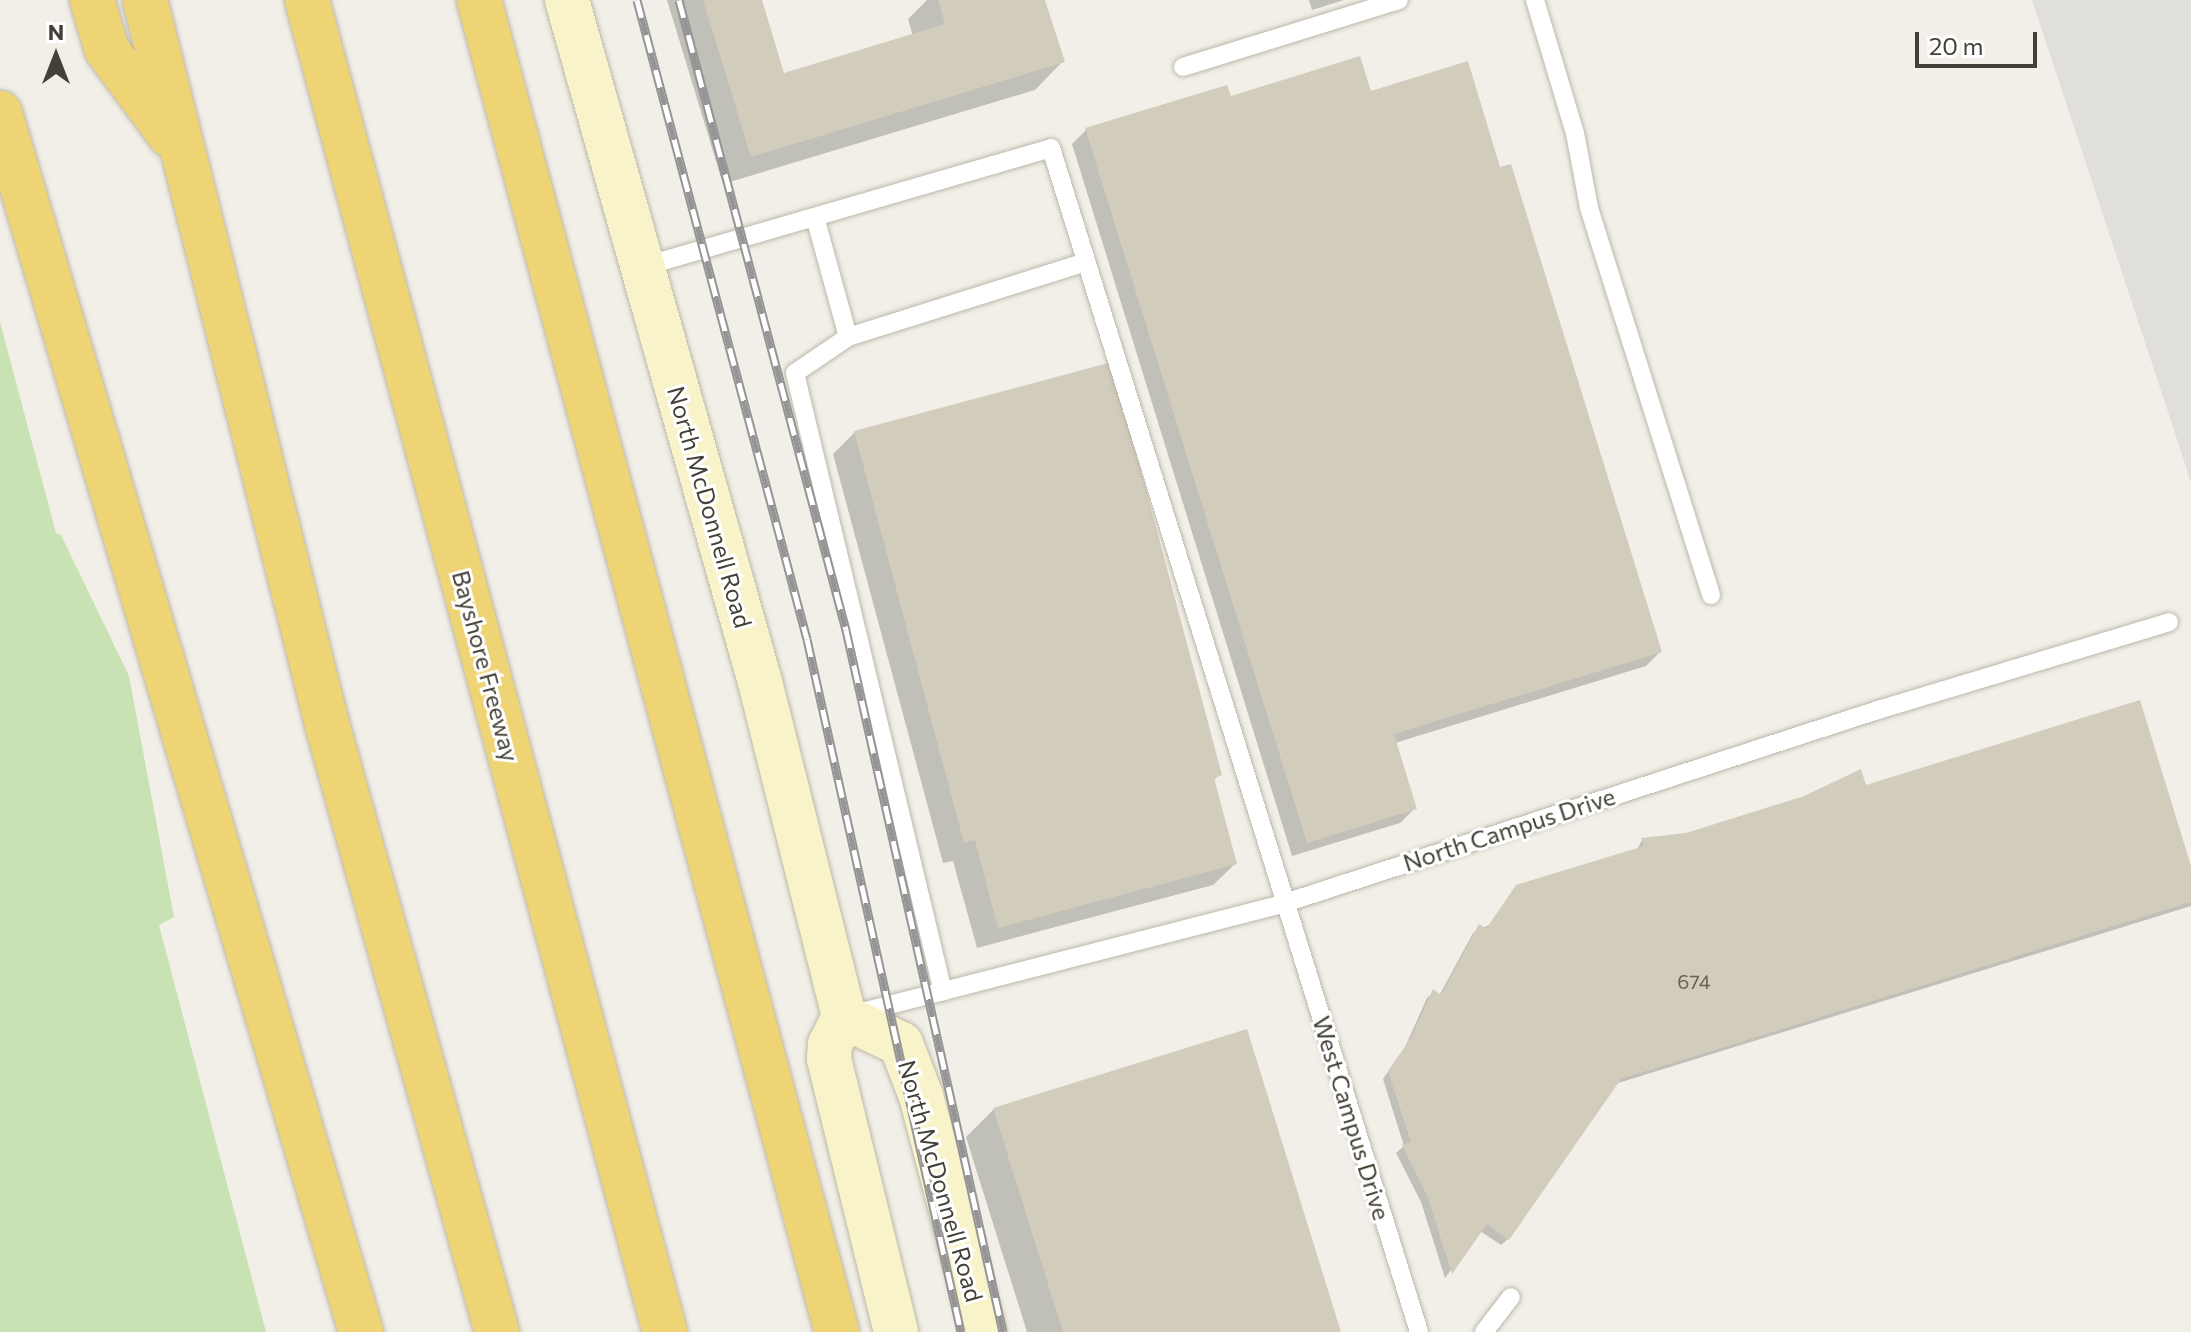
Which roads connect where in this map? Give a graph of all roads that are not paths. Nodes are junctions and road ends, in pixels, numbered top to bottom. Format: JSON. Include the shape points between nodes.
{"nodes":[{"id":1,"x":92,"y":0,"type":"edge"},
{"id":2,"x":145,"y":0,"type":"edge"},
{"id":3,"x":307,"y":0,"type":"edge"},
{"id":4,"x":334,"y":0,"type":"edge"},
{"id":5,"x":479,"y":0,"type":"edge"},
{"id":6,"x":567,"y":0,"type":"edge"},
{"id":7,"x":1399,"y":0,"type":"edge"},
{"id":8,"x":1535,"y":0,"type":"edge"},
{"id":9,"x":1183,"y":67,"type":"dead end"},
{"id":10,"x":0,"y":113,"type":"edge"},
{"id":11,"x":182,"y":152,"type":"junction"},
{"id":12,"x":355,"y":179,"type":"junction"},
{"id":13,"x":815,"y":217,"type":"junction"},
{"id":14,"x":1086,"y":262,"type":"junction"},
{"id":15,"x":642,"y":267,"type":"junction"},
{"id":16,"x":848,"y":337,"type":"junction"},
{"id":17,"x":1711,"y":595,"type":"dead end"},
{"id":18,"x":2169,"y":622,"type":"dead end"},
{"id":19,"x":1285,"y":903,"type":"junction"},
{"id":20,"x":943,"y":992,"type":"junction"},
{"id":21,"x":844,"y":1017,"type":"junction"},
{"id":22,"x":1511,"y":1297,"type":"dead end"},
{"id":23,"x":361,"y":1332,"type":"edge"},
{"id":24,"x":497,"y":1332,"type":"edge"},
{"id":25,"x":665,"y":1332,"type":"edge"},
{"id":26,"x":837,"y":1332,"type":"edge"},
{"id":27,"x":896,"y":1332,"type":"edge"},
{"id":28,"x":984,"y":1332,"type":"edge"},
{"id":29,"x":1419,"y":1332,"type":"edge"},
{"id":30,"x":1484,"y":1332,"type":"edge"}],
"edges":[{"from":1,"to":11,"type":"highway","via":[[107,50]]},
{"from":2,"to":11,"type":"highway"},
{"from":3,"to":12,"type":"highway","name":"Bayshore Freeway"},
{"from":4,"to":12,"type":"highway"},
{"from":5,"to":26,"type":"highway"},
{"from":6,"to":15,"type":"street","name":"North McDonnell Road"},
{"from":7,"to":9,"type":"lane"},
{"from":8,"to":17,"type":"lane","via":[[1575,133],[1589,208]]},
{"from":10,"to":23,"type":"highway"},
{"from":11,"to":24,"type":"highway","via":[[327,724]]},
{"from":12,"to":25,"type":"highway","name":"Bayshore Freeway"},
{"from":13,"to":14,"type":"lane","name":"West Campus Drive","via":[[1051,148]]},
{"from":13,"to":15,"type":"lane"},
{"from":13,"to":16,"type":"lane"},
{"from":14,"to":16,"type":"lane"},
{"from":14,"to":19,"type":"lane","name":"West Campus Drive"},
{"from":15,"to":21,"type":"street","name":"North McDonnell Road","via":[[760,682]]},
{"from":16,"to":20,"type":"lane","via":[[795,373]]},
{"from":18,"to":19,"type":"lane","name":"North Campus Drive","via":[[1878,710]]},
{"from":19,"to":20,"type":"lane","name":"North Campus Drive"},
{"from":19,"to":29,"type":"lane","name":"West Campus Drive"},
{"from":20,"to":21,"type":"lane","name":"North Campus Drive"},
{"from":21,"to":27,"type":"street","via":[[830,1044],[829,1059]]},
{"from":21,"to":28,"type":"street","name":"North McDonnell Road","via":[[901,1044],[921,1096]]},
{"from":22,"to":30,"type":"lane"}]}
